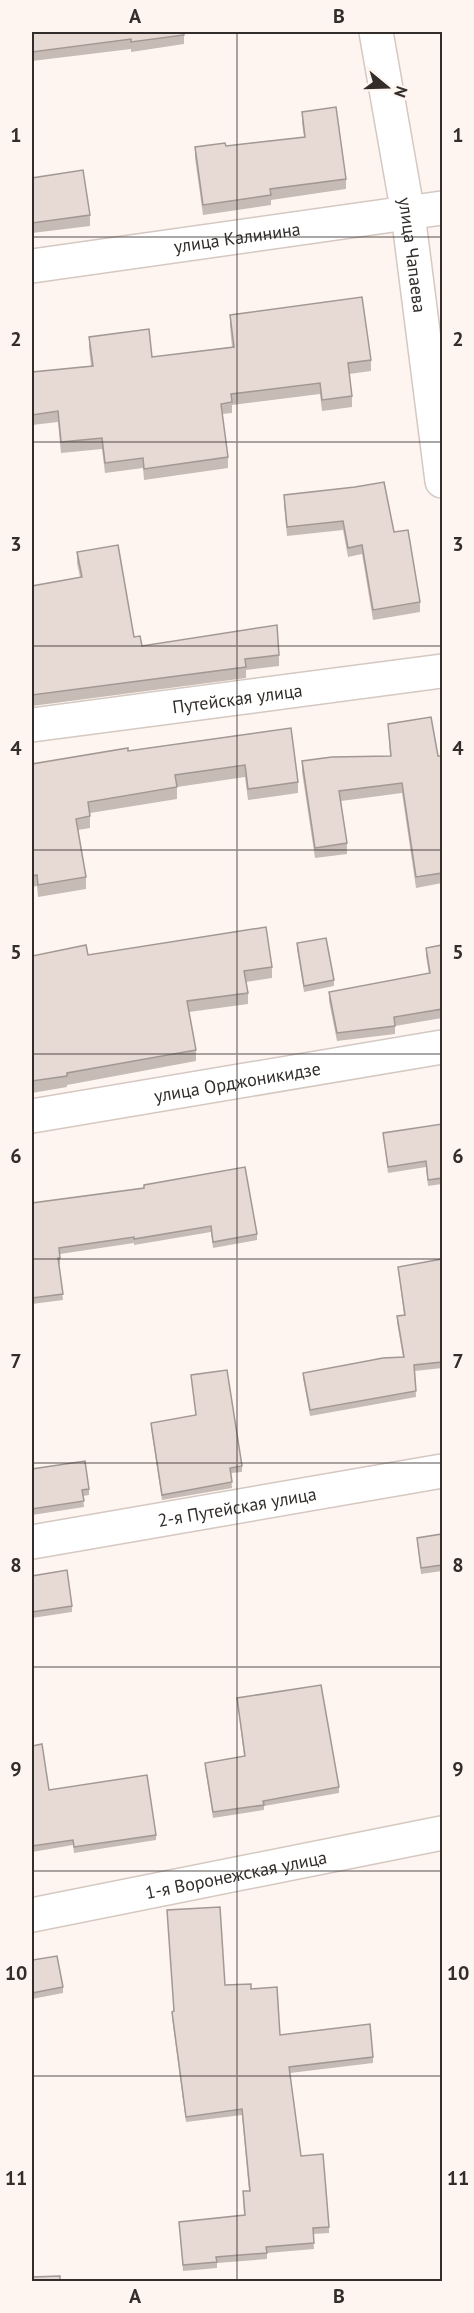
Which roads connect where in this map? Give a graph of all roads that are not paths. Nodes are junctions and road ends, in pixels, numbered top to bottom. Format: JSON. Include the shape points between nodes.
{"nodes":[{"id":1,"x":376,"y":32,"type":"edge"},
{"id":2,"x":442,"y":208,"type":"edge"},
{"id":3,"x":408,"y":214,"type":"junction"},
{"id":4,"x":32,"y":266,"type":"edge"},
{"id":5,"x":442,"y":481,"type":"edge"},
{"id":6,"x":442,"y":670,"type":"edge"},
{"id":7,"x":32,"y":725,"type":"edge"},
{"id":8,"x":442,"y":1047,"type":"edge"},
{"id":9,"x":32,"y":1116,"type":"edge"},
{"id":10,"x":442,"y":1471,"type":"edge"},
{"id":11,"x":32,"y":1542,"type":"edge"},
{"id":12,"x":442,"y":1833,"type":"edge"},
{"id":13,"x":32,"y":1915,"type":"edge"}],
"edges":[{"from":1,"to":3,"type":"street","name":"улица Чапаева"},
{"from":2,"to":3,"type":"street","name":"улица Калинина"},
{"from":3,"to":4,"type":"street","name":"улица Калинина"},
{"from":3,"to":5,"type":"street","name":"улица Чапаева"},
{"from":6,"to":7,"type":"street","name":"Путейская улица"},
{"from":8,"to":9,"type":"street","name":"улица Орджоникидзе"},
{"from":10,"to":11,"type":"street","name":"2-я Путейская улица"},
{"from":12,"to":13,"type":"street","name":"1-я Воронежская улица"}]}
